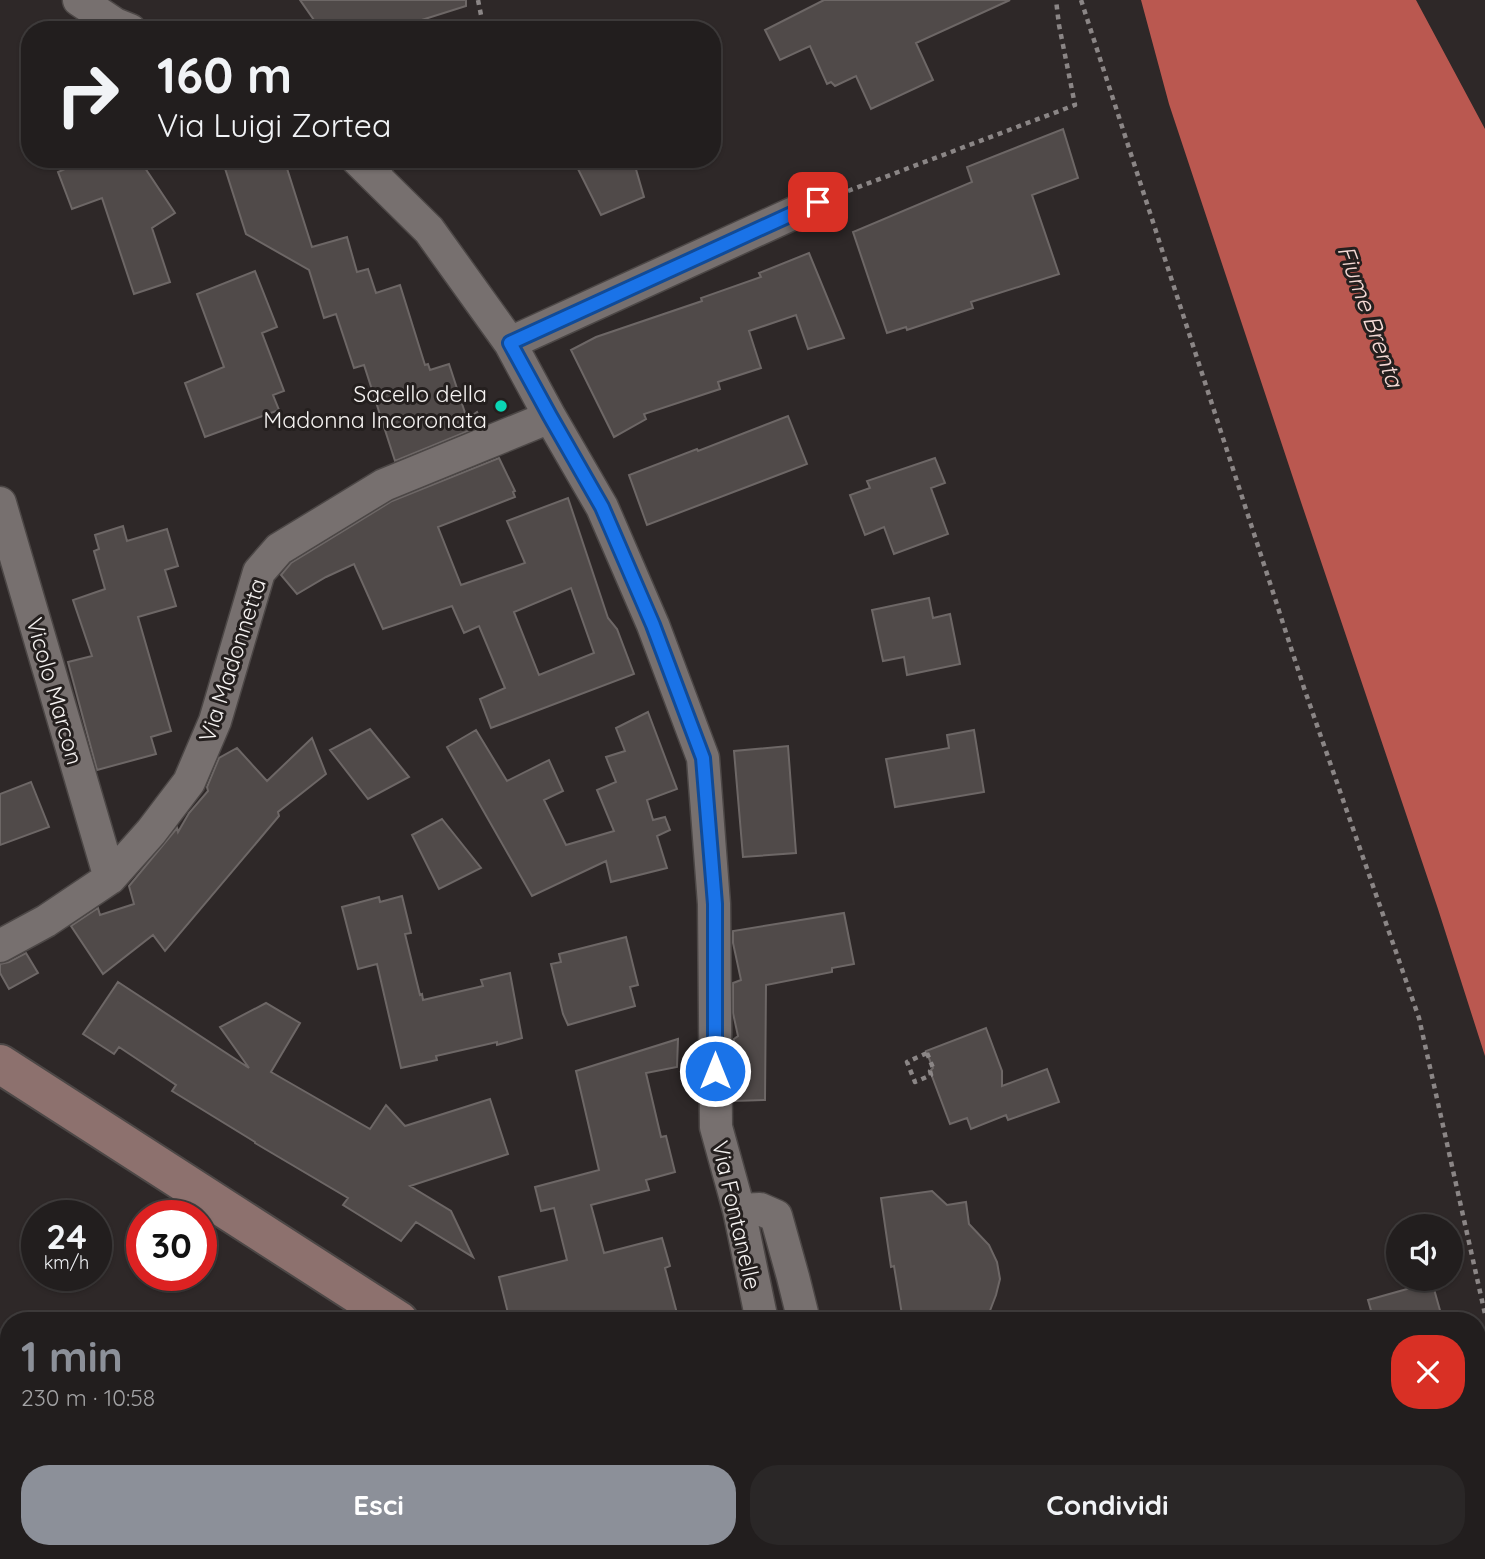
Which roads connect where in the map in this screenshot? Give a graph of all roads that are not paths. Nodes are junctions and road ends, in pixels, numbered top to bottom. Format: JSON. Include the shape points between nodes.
{"nodes":[{"id":1,"x":79,"y":0,"type":"edge"},
{"id":2,"x":110,"y":21,"type":"edge"},
{"id":3,"x":377,"y":168,"type":"edge"},
{"id":4,"x":818,"y":202,"type":"road end"},
{"id":5,"x":510,"y":343,"type":"junction"},
{"id":6,"x":550,"y":416,"type":"junction"},
{"id":7,"x":0,"y":503,"type":"edge"},
{"id":8,"x":110,"y":878,"type":"junction"},
{"id":9,"x":0,"y":946,"type":"edge"},
{"id":10,"x":0,"y":1064,"type":"edge"},
{"id":11,"x":739,"y":1210,"type":"junction"},
{"id":12,"x":385,"y":1312,"type":"edge"},
{"id":13,"x":760,"y":1312,"type":"edge"},
{"id":14,"x":802,"y":1312,"type":"edge"}],
"edges":[{"from":1,"to":2,"type":"street"},
{"from":3,"to":5,"type":"street","name":"Via Fontanelle","via":[[429,230]]},
{"from":4,"to":5,"type":"street"},
{"from":5,"to":6,"type":"street","name":"Via Fontanelle"},
{"from":6,"to":8,"type":"street","name":"Via Madonnetta","via":[[384,485],[279,549],[259,572],[215,721],[189,782]]},
{"from":6,"to":11,"type":"street","name":"Via Fontanelle","via":[[602,507],[703,758],[715,904],[716,1127]]},
{"from":7,"to":8,"type":"street","name":"Vicolo Marcon"},
{"from":8,"to":9,"type":"street","name":"Via Madonnetta"},
{"from":10,"to":12,"type":"street"},
{"from":11,"to":13,"type":"street","name":"Via Fontanelle"},
{"from":11,"to":14,"type":"street","via":[[760,1209],[776,1216]]}]}
